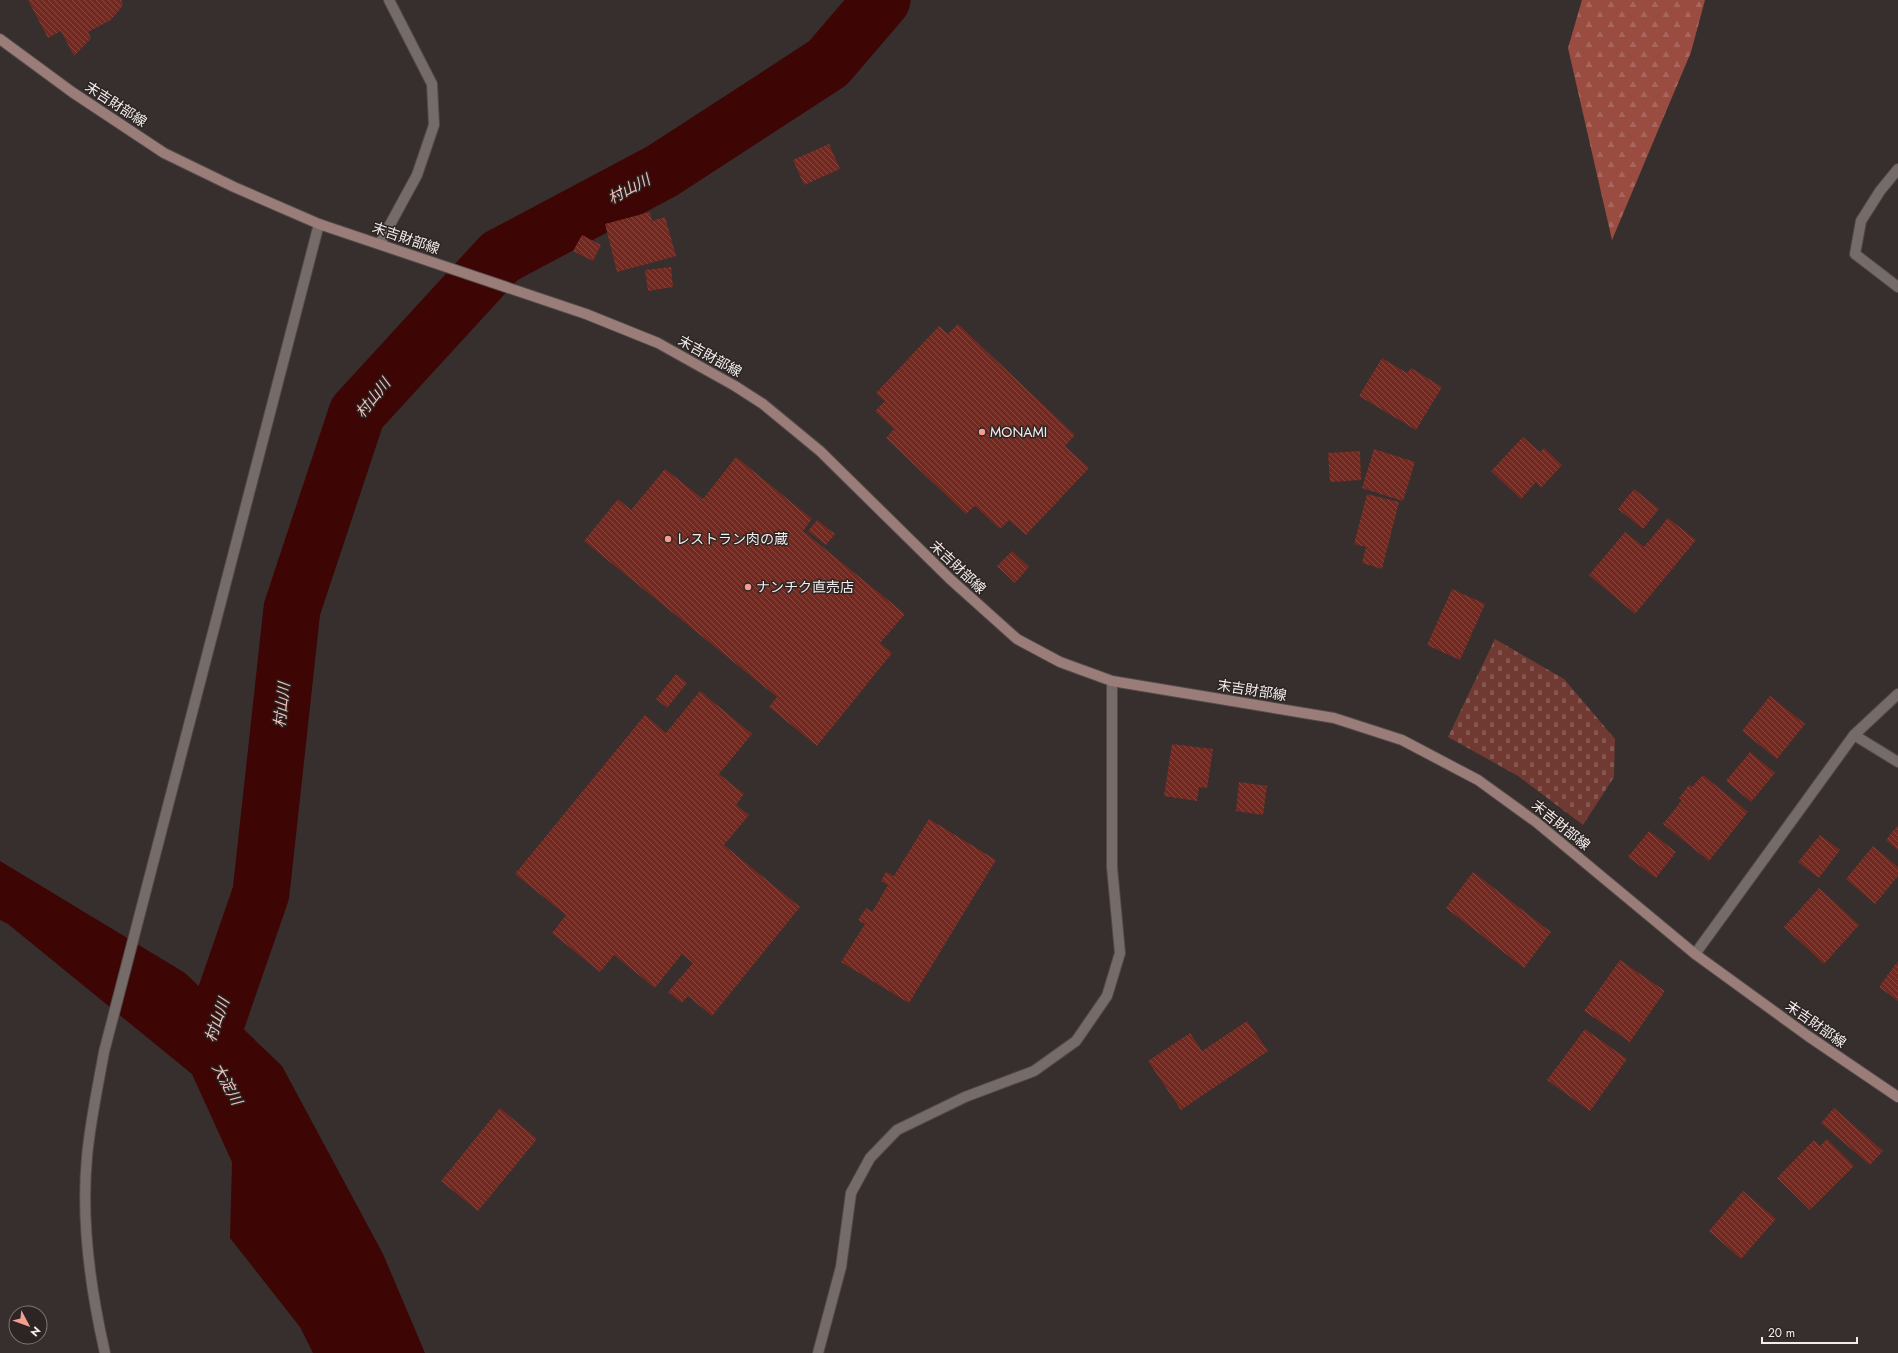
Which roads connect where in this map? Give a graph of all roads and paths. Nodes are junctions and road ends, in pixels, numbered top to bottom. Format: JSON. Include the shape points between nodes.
{"nodes":[{"id":1,"x":388,"y":0,"type":"edge"},
{"id":2,"x":0,"y":39,"type":"edge"},
{"id":3,"x":1898,"y":169,"type":"edge"},
{"id":4,"x":319,"y":224,"type":"junction"},
{"id":5,"x":380,"y":244,"type":"junction"},
{"id":6,"x":1898,"y":287,"type":"edge"},
{"id":7,"x":1112,"y":681,"type":"junction"},
{"id":8,"x":1898,"y":694,"type":"edge"},
{"id":9,"x":1854,"y":735,"type":"junction"},
{"id":10,"x":1898,"y":762,"type":"edge"},
{"id":11,"x":1695,"y":954,"type":"junction"},
{"id":12,"x":1898,"y":1097,"type":"edge"},
{"id":13,"x":105,"y":1353,"type":"edge"},
{"id":14,"x":818,"y":1353,"type":"edge"}],
"edges":[{"from":1,"to":5,"type":"street","via":[[432,84],[434,125],[417,175]]},
{"from":2,"to":4,"type":"main road","name":"末吉財部線","via":[[72,92],[164,153]]},
{"from":3,"to":6,"type":"street","via":[[1861,221],[1855,254]]},
{"from":4,"to":5,"type":"main road","name":"末吉財部線"},
{"from":4,"to":13,"type":"street","via":[[104,1052],[87,1157],[86,1228],[97,1318]]},
{"from":5,"to":7,"type":"main road","name":"末吉財部線","via":[[586,314],[658,343],[735,386],[763,404],[820,451],[950,579],[1017,639],[1060,662]]},
{"from":7,"to":11,"type":"main road","name":"末吉財部線","via":[[1334,718],[1402,740],[1478,780],[1536,822]]},
{"from":7,"to":14,"type":"street","via":[[1112,867],[1120,953],[1106,996],[1076,1041],[1034,1071],[965,1097],[897,1130],[870,1158],[851,1193],[841,1267]]},
{"from":8,"to":9,"type":"street"},
{"from":9,"to":10,"type":"street"},
{"from":9,"to":11,"type":"street"},
{"from":11,"to":12,"type":"main road","name":"末吉財部線"}]}
